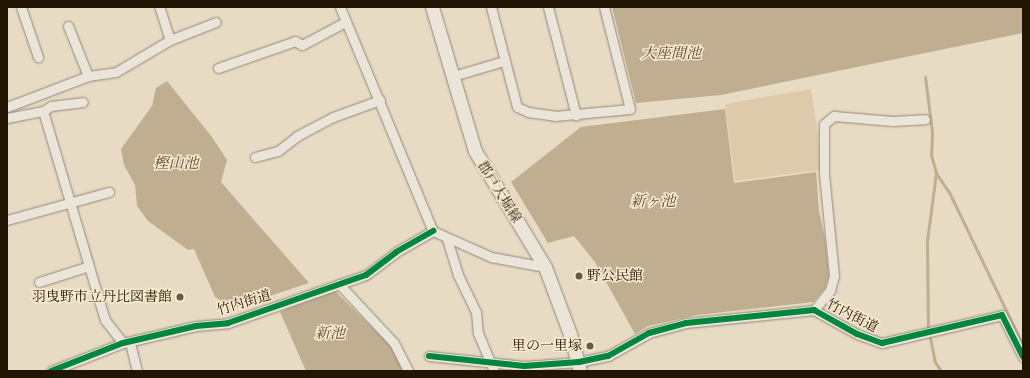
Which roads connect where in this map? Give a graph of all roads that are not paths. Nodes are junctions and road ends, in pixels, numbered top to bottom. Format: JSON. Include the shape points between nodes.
{"nodes":[{"id":1,"x":21,"y":7,"type":"edge"},
{"id":2,"x":159,"y":7,"type":"edge"},
{"id":3,"x":340,"y":7,"type":"edge"},
{"id":4,"x":432,"y":7,"type":"edge"},
{"id":5,"x":491,"y":7,"type":"edge"},
{"id":6,"x":548,"y":7,"type":"edge"},
{"id":7,"x":604,"y":7,"type":"edge"},
{"id":8,"x":216,"y":22,"type":"dead end"},
{"id":9,"x":345,"y":22,"type":"junction"},
{"id":10,"x":68,"y":26,"type":"dead end"},
{"id":11,"x":170,"y":40,"type":"junction"},
{"id":12,"x":38,"y":57,"type":"dead end"},
{"id":13,"x":504,"y":61,"type":"junction"},
{"id":14,"x":218,"y":68,"type":"dead end"},
{"id":15,"x":88,"y":76,"type":"junction"},
{"id":16,"x":453,"y":76,"type":"junction"},
{"id":17,"x":380,"y":100,"type":"junction"},
{"id":18,"x":83,"y":102,"type":"dead end"},
{"id":19,"x":7,"y":107,"type":"edge"},
{"id":20,"x":43,"y":111,"type":"junction"},
{"id":21,"x":576,"y":115,"type":"junction"},
{"id":22,"x":7,"y":118,"type":"edge"},
{"id":23,"x":926,"y":119,"type":"dead end"},
{"id":24,"x":255,"y":158,"type":"dead end"},
{"id":25,"x":109,"y":192,"type":"dead end"},
{"id":26,"x":69,"y":204,"type":"junction"},
{"id":27,"x":7,"y":220,"type":"edge"},
{"id":28,"x":433,"y":231,"type":"junction"},
{"id":29,"x":448,"y":239,"type":"junction"},
{"id":30,"x":89,"y":266,"type":"junction"},
{"id":31,"x":545,"y":267,"type":"junction"},
{"id":32,"x":39,"y":282,"type":"dead end"},
{"id":33,"x":339,"y":284,"type":"junction"},
{"id":34,"x":814,"y":310,"type":"junction"},
{"id":35,"x":127,"y":343,"type":"junction"},
{"id":36,"x":429,"y":356,"type":"dead end"},
{"id":37,"x":1023,"y":357,"type":"edge"},
{"id":38,"x":490,"y":362,"type":"junction"},
{"id":39,"x":580,"y":367,"type":"edge"},
{"id":40,"x":50,"y":371,"type":"edge"},
{"id":41,"x":137,"y":371,"type":"edge"},
{"id":42,"x":408,"y":371,"type":"edge"},
{"id":43,"x":494,"y":371,"type":"edge"}],
"edges":[{"from":1,"to":12,"type":"street"},
{"from":2,"to":11,"type":"street"},
{"from":3,"to":9,"type":"street"},
{"from":4,"to":16,"type":"main road","name":"郡戸大堀線"},
{"from":5,"to":13,"type":"street"},
{"from":6,"to":21,"type":"street"},
{"from":7,"to":21,"type":"street","via":[[630,109]]},
{"from":8,"to":11,"type":"street"},
{"from":9,"to":14,"type":"street","via":[[302,45],[295,41]]},
{"from":9,"to":17,"type":"street"},
{"from":10,"to":15,"type":"street"},
{"from":11,"to":15,"type":"street","via":[[116,72]]},
{"from":13,"to":16,"type":"street"},
{"from":13,"to":21,"type":"street","via":[[517,107],[528,112],[555,116]]},
{"from":15,"to":19,"type":"street"},
{"from":16,"to":31,"type":"main road","name":"郡戸大堀線","via":[[480,162]]},
{"from":17,"to":24,"type":"street","via":[[333,117],[297,136],[278,151]]},
{"from":17,"to":28,"type":"street"},
{"from":18,"to":20,"type":"street","via":[[51,106]]},
{"from":20,"to":22,"type":"street"},
{"from":20,"to":26,"type":"street"},
{"from":23,"to":34,"type":"street","via":[[892,121],[834,116],[824,124],[824,174],[834,276],[830,290]]},
{"from":25,"to":26,"type":"street"},
{"from":26,"to":27,"type":"street"},
{"from":26,"to":30,"type":"street"},
{"from":28,"to":29,"type":"street"},
{"from":28,"to":33,"type":"street","name":"竹内街道","via":[[396,252],[366,275]]},
{"from":29,"to":31,"type":"street","via":[[491,257]]},
{"from":29,"to":38,"type":"street","via":[[458,275],[476,312],[478,333]]},
{"from":30,"to":32,"type":"street"},
{"from":30,"to":35,"type":"street","via":[[105,320]]},
{"from":31,"to":39,"type":"main road","name":"郡戸大堀線"},
{"from":33,"to":35,"type":"street","name":"竹内街道","via":[[228,323],[196,326]]},
{"from":33,"to":42,"type":"street","via":[[394,343]]},
{"from":34,"to":37,"type":"street","name":"竹内街道","via":[[857,334],[882,343],[1002,315]]},
{"from":34,"to":39,"type":"street","name":"竹内街道","via":[[686,323],[649,334],[608,356]]},
{"from":35,"to":40,"type":"street","name":"竹内街道"},
{"from":35,"to":41,"type":"street"},
{"from":36,"to":38,"type":"street","name":"竹内街道"},
{"from":38,"to":39,"type":"street","name":"竹内街道","via":[[524,366]]},
{"from":38,"to":43,"type":"street"}]}
